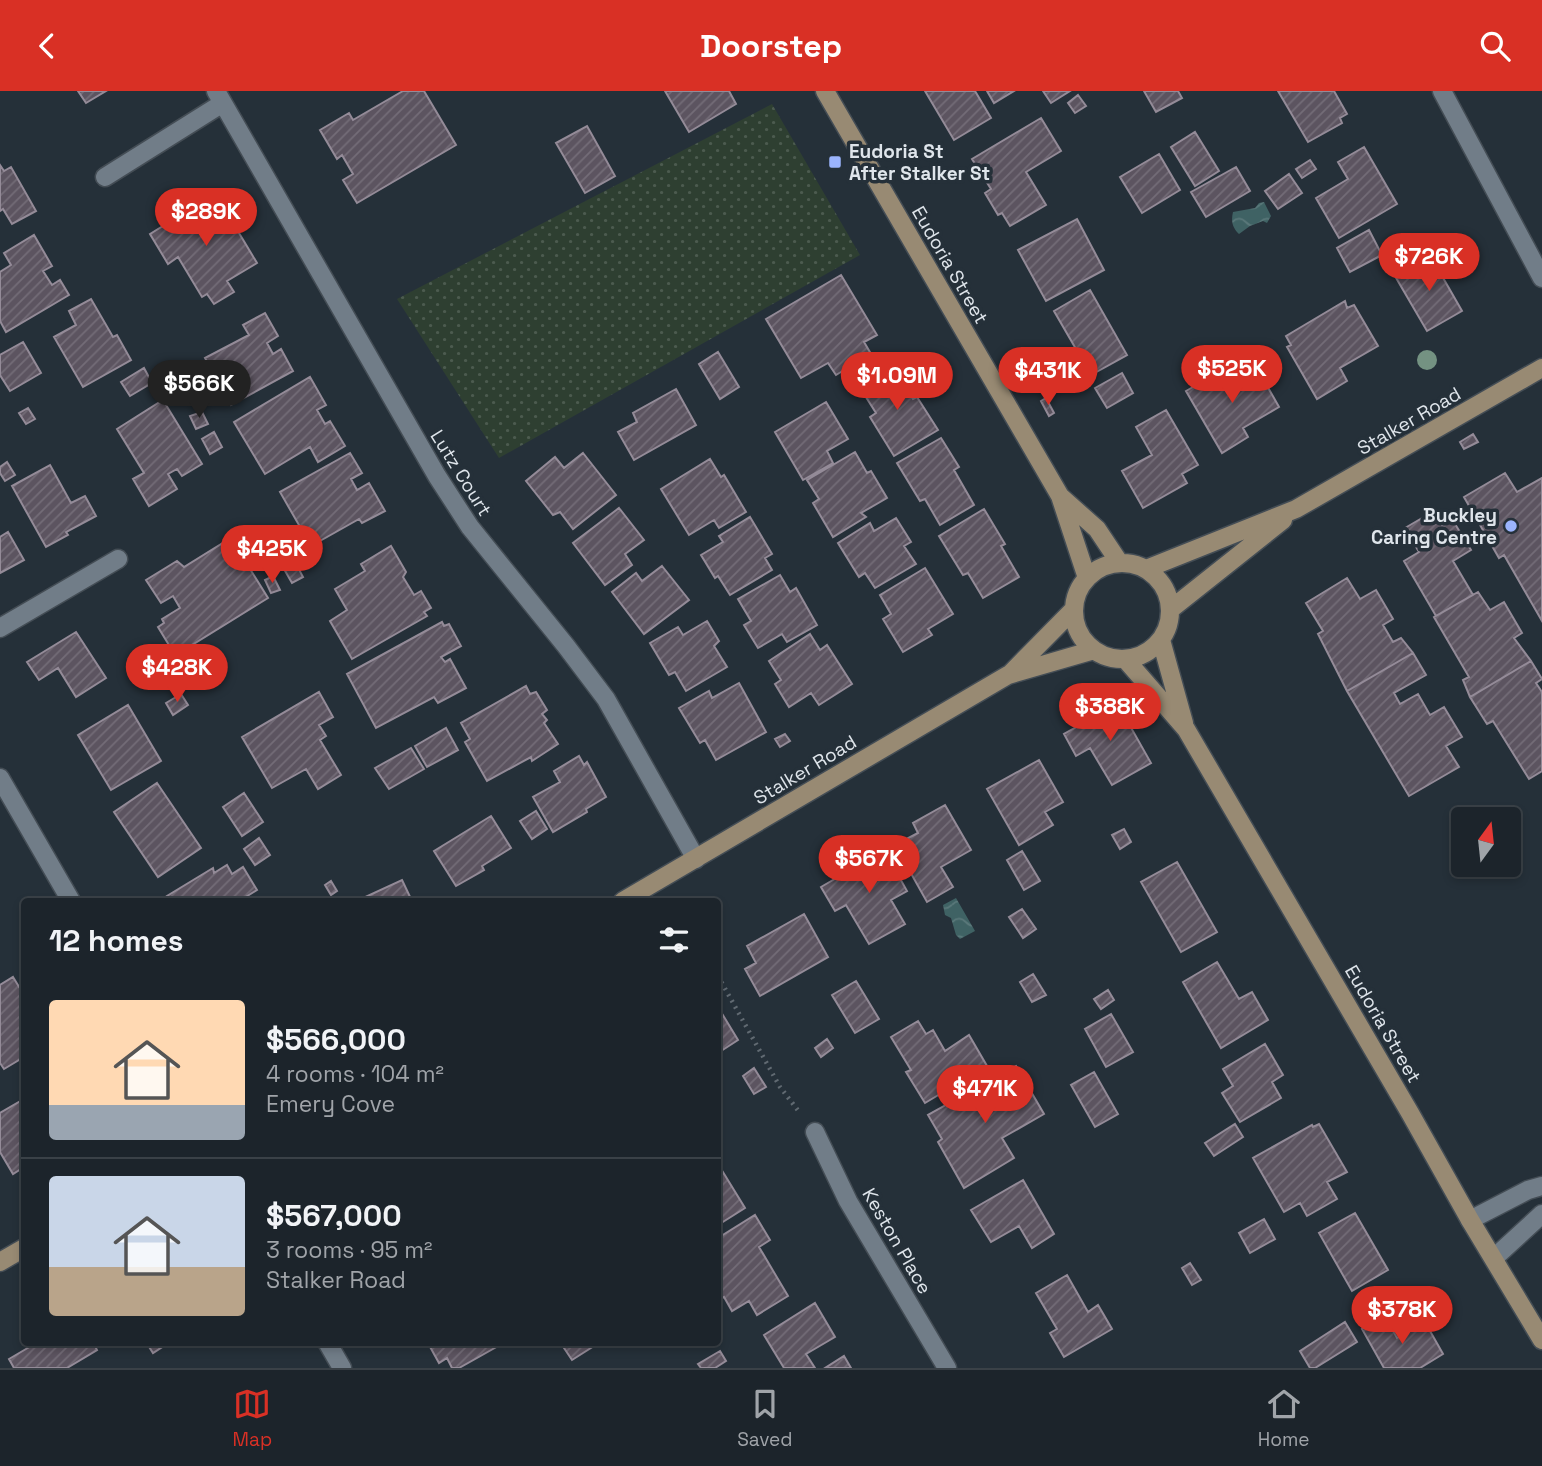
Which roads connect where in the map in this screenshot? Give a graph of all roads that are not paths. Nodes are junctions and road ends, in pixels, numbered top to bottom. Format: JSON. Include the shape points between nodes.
{"nodes":[{"id":1,"x":825,"y":91,"type":"edge"},
{"id":2,"x":1442,"y":91,"type":"edge"},
{"id":3,"x":220,"y":97,"type":"edge"},
{"id":4,"x":105,"y":177,"type":"dead end"},
{"id":5,"x":1542,"y":278,"type":"edge"},
{"id":6,"x":1542,"y":368,"type":"edge"},
{"id":7,"x":1060,"y":496,"type":"junction"},
{"id":8,"x":1296,"y":509,"type":"junction"},
{"id":9,"x":118,"y":559,"type":"dead end"},
{"id":10,"x":1119,"y":562,"type":"junction"},
{"id":11,"x":1146,"y":569,"type":"junction"},
{"id":12,"x":1087,"y":578,"type":"junction"},
{"id":13,"x":1074,"y":609,"type":"junction"},
{"id":14,"x":1171,"y":609,"type":"junction"},
{"id":15,"x":0,"y":628,"type":"edge"},
{"id":16,"x":1161,"y":640,"type":"junction"},
{"id":17,"x":1094,"y":650,"type":"junction"},
{"id":18,"x":1126,"y":660,"type":"junction"},
{"id":19,"x":1008,"y":675,"type":"junction"},
{"id":20,"x":1186,"y":729,"type":"junction"},
{"id":21,"x":0,"y":778,"type":"edge"},
{"id":22,"x":696,"y":859,"type":"junction"},
{"id":23,"x":69,"y":898,"type":"edge"},
{"id":24,"x":629,"y":898,"type":"edge"},
{"id":25,"x":816,"y":1132,"type":"road end"},
{"id":26,"x":1542,"y":1187,"type":"edge"},
{"id":27,"x":1542,"y":1214,"type":"edge"},
{"id":28,"x":1470,"y":1220,"type":"junction"},
{"id":29,"x":21,"y":1250,"type":"edge"},
{"id":30,"x":1494,"y":1258,"type":"junction"},
{"id":31,"x":0,"y":1262,"type":"edge"},
{"id":32,"x":1542,"y":1340,"type":"edge"},
{"id":33,"x":329,"y":1346,"type":"edge"},
{"id":34,"x":342,"y":1368,"type":"edge"},
{"id":35,"x":947,"y":1368,"type":"edge"}],
"edges":[{"from":1,"to":7,"type":"main road","name":"Eudoria Street"},
{"from":2,"to":5,"type":"street"},
{"from":3,"to":4,"type":"street"},
{"from":3,"to":22,"type":"street","name":"Lutz Court","via":[[437,476],[470,527],[606,699]]},
{"from":6,"to":8,"type":"main road","name":"Stalker Road"},
{"from":7,"to":10,"type":"main road","name":"Eudoria Street","via":[[1097,529]]},
{"from":7,"to":12,"type":"main road","name":"Eudoria Street"},
{"from":8,"to":11,"type":"main road","name":"Stalker Road"},
{"from":8,"to":14,"type":"main road","name":"Stalker Road"},
{"from":9,"to":15,"type":"street"},
{"from":10,"to":11,"type":"main road"},
{"from":10,"to":12,"type":"main road"},
{"from":11,"to":14,"type":"main road","via":[[1159,579]]},
{"from":12,"to":13,"type":"main road"},
{"from":13,"to":17,"type":"main road","via":[[1076,625]]},
{"from":13,"to":19,"type":"main road","name":"Stalker Road"},
{"from":14,"to":16,"type":"main road"},
{"from":16,"to":18,"type":"main road","via":[[1140,657]]},
{"from":16,"to":20,"type":"main road","name":"Eudoria Street"},
{"from":17,"to":18,"type":"main road"},
{"from":17,"to":19,"type":"main road","name":"Stalker Road"},
{"from":18,"to":20,"type":"main road","name":"Eudoria Street"},
{"from":19,"to":22,"type":"main road","name":"Stalker Road"},
{"from":20,"to":28,"type":"main road","name":"Eudoria Street"},
{"from":21,"to":23,"type":"street"},
{"from":22,"to":24,"type":"main road","name":"Stalker Road"},
{"from":25,"to":35,"type":"street","name":"Keston Place","via":[[848,1201]]},
{"from":26,"to":28,"type":"street"},
{"from":27,"to":30,"type":"street"},
{"from":28,"to":30,"type":"main road","name":"Eudoria Street"},
{"from":29,"to":31,"type":"main road"},
{"from":30,"to":32,"type":"main road","name":"Eudoria Street"},
{"from":33,"to":34,"type":"street"}]}
